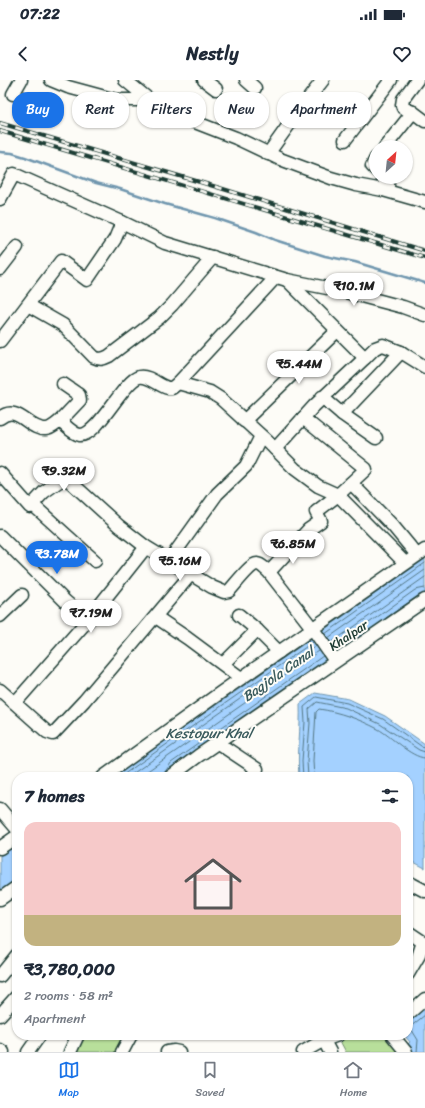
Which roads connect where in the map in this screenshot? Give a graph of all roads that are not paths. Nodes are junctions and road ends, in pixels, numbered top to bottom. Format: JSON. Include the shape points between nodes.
{"nodes":[{"id":1,"x":21,"y":80,"type":"edge"},
{"id":2,"x":51,"y":80,"type":"edge"},
{"id":3,"x":125,"y":80,"type":"edge"},
{"id":4,"x":204,"y":80,"type":"edge"},
{"id":5,"x":246,"y":80,"type":"edge"},
{"id":6,"x":323,"y":80,"type":"edge"},
{"id":7,"x":390,"y":80,"type":"edge"},
{"id":8,"x":417,"y":80,"type":"edge"},
{"id":9,"x":256,"y":88,"type":"dead end"},
{"id":10,"x":216,"y":89,"type":"dead end"},
{"id":11,"x":14,"y":92,"type":"edge"},
{"id":12,"x":140,"y":92,"type":"edge"},
{"id":13,"x":137,"y":100,"type":"edge"},
{"id":14,"x":413,"y":112,"type":"junction"},
{"id":15,"x":425,"y":121,"type":"edge"},
{"id":16,"x":206,"y":126,"type":"edge"},
{"id":17,"x":345,"y":140,"type":"dead end"},
{"id":18,"x":391,"y":140,"type":"edge"},
{"id":19,"x":268,"y":154,"type":"junction"},
{"id":20,"x":387,"y":184,"type":"edge"},
{"id":21,"x":383,"y":190,"type":"junction"},
{"id":22,"x":0,"y":199,"type":"edge"},
{"id":23,"x":425,"y":202,"type":"edge"},
{"id":24,"x":122,"y":222,"type":"junction"},
{"id":25,"x":17,"y":247,"type":"dead end"},
{"id":26,"x":213,"y":257,"type":"junction"},
{"id":27,"x":0,"y":269,"type":"edge"},
{"id":28,"x":276,"y":276,"type":"junction"},
{"id":29,"x":287,"y":280,"type":"junction"},
{"id":30,"x":28,"y":305,"type":"junction"},
{"id":31,"x":425,"y":315,"type":"edge"},
{"id":32,"x":337,"y":331,"type":"junction"},
{"id":33,"x":1,"y":338,"type":"edge"},
{"id":34,"x":401,"y":352,"type":"junction"},
{"id":35,"x":365,"y":358,"type":"junction"},
{"id":36,"x":425,"y":367,"type":"edge"},
{"id":37,"x":178,"y":383,"type":"junction"},
{"id":38,"x":63,"y":384,"type":"dead end"},
{"id":39,"x":322,"y":397,"type":"junction"},
{"id":40,"x":342,"y":414,"type":"junction"},
{"id":41,"x":0,"y":418,"type":"edge"},
{"id":42,"x":303,"y":418,"type":"junction"},
{"id":43,"x":60,"y":421,"type":"junction"},
{"id":44,"x":244,"y":421,"type":"junction"},
{"id":45,"x":261,"y":436,"type":"junction"},
{"id":46,"x":376,"y":438,"type":"dead end"},
{"id":47,"x":275,"y":449,"type":"junction"},
{"id":48,"x":0,"y":473,"type":"edge"},
{"id":49,"x":351,"y":483,"type":"junction"},
{"id":50,"x":338,"y":495,"type":"junction"},
{"id":51,"x":33,"y":505,"type":"junction"},
{"id":52,"x":0,"y":536,"type":"edge"},
{"id":53,"x":146,"y":547,"type":"junction"},
{"id":54,"x":421,"y":553,"type":"edge"},
{"id":55,"x":95,"y":561,"type":"dead end"},
{"id":56,"x":169,"y":561,"type":"junction"},
{"id":57,"x":405,"y":563,"type":"junction"},
{"id":58,"x":268,"y":571,"type":"junction"},
{"id":59,"x":191,"y":574,"type":"junction"},
{"id":60,"x":22,"y":595,"type":"dead end"},
{"id":61,"x":425,"y":600,"type":"edge"},
{"id":62,"x":239,"y":615,"type":"dead end"},
{"id":63,"x":0,"y":616,"type":"edge"},
{"id":64,"x":156,"y":617,"type":"junction"},
{"id":65,"x":88,"y":620,"type":"junction"},
{"id":66,"x":313,"y":629,"type":"junction"},
{"id":67,"x":257,"y":630,"type":"junction"},
{"id":68,"x":279,"y":652,"type":"junction"},
{"id":69,"x":335,"y":661,"type":"junction"},
{"id":70,"x":223,"y":664,"type":"junction"},
{"id":71,"x":241,"y":678,"type":"junction"},
{"id":72,"x":0,"y":690,"type":"edge"},
{"id":73,"x":15,"y":703,"type":"junction"},
{"id":74,"x":218,"y":742,"type":"junction"},
{"id":75,"x":110,"y":772,"type":"edge"},
{"id":76,"x":177,"y":772,"type":"edge"},
{"id":77,"x":255,"y":772,"type":"edge"},
{"id":78,"x":0,"y":810,"type":"edge"},
{"id":79,"x":12,"y":823,"type":"edge"},
{"id":80,"x":12,"y":840,"type":"edge"},
{"id":81,"x":0,"y":848,"type":"edge"},
{"id":82,"x":413,"y":885,"type":"edge"},
{"id":83,"x":12,"y":891,"type":"edge"},
{"id":84,"x":425,"y":891,"type":"edge"},
{"id":85,"x":0,"y":899,"type":"edge"},
{"id":86,"x":413,"y":935,"type":"edge"},
{"id":87,"x":422,"y":959,"type":"edge"},
{"id":88,"x":12,"y":961,"type":"edge"},
{"id":89,"x":413,"y":969,"type":"edge"},
{"id":90,"x":0,"y":975,"type":"edge"},
{"id":91,"x":425,"y":999,"type":"edge"},
{"id":92,"x":12,"y":1002,"type":"edge"},
{"id":93,"x":413,"y":1010,"type":"edge"},
{"id":94,"x":0,"y":1016,"type":"edge"},
{"id":95,"x":36,"y":1040,"type":"edge"},
{"id":96,"x":76,"y":1040,"type":"edge"},
{"id":97,"x":128,"y":1040,"type":"edge"},
{"id":98,"x":318,"y":1040,"type":"edge"},
{"id":99,"x":324,"y":1040,"type":"edge"},
{"id":100,"x":396,"y":1040,"type":"edge"},
{"id":101,"x":0,"y":1050,"type":"edge"},
{"id":102,"x":3,"y":1052,"type":"edge"},
{"id":103,"x":28,"y":1052,"type":"edge"},
{"id":104,"x":70,"y":1052,"type":"edge"},
{"id":105,"x":122,"y":1052,"type":"edge"},
{"id":106,"x":167,"y":1052,"type":"edge"},
{"id":107,"x":179,"y":1052,"type":"edge"},
{"id":108,"x":303,"y":1052,"type":"edge"},
{"id":109,"x":330,"y":1052,"type":"edge"},
{"id":110,"x":406,"y":1052,"type":"edge"}],
"edges":[{"from":1,"to":11,"type":"street"},
{"from":2,"to":13,"type":"street","via":[[116,100]]},
{"from":3,"to":12,"type":"street"},
{"from":4,"to":10,"type":"street"},
{"from":5,"to":9,"type":"street"},
{"from":6,"to":19,"type":"street"},
{"from":7,"to":17,"type":"street"},
{"from":8,"to":14,"type":"street","via":[[401,102],[403,108]]},
{"from":14,"to":15,"type":"street"},
{"from":14,"to":18,"type":"street"},
{"from":16,"to":19,"type":"street"},
{"from":19,"to":21,"type":"street","via":[[331,178]]},
{"from":20,"to":21,"type":"street"},
{"from":21,"to":23,"type":"street"},
{"from":22,"to":24,"type":"street","via":[[14,174]]},
{"from":24,"to":26,"type":"street","via":[[165,243]]},
{"from":24,"to":30,"type":"street","via":[[115,239],[87,280],[61,261]]},
{"from":25,"to":27,"type":"street"},
{"from":26,"to":28,"type":"street"},
{"from":26,"to":30,"type":"street","via":[[159,318],[104,358],[94,357],[63,325]]},
{"from":28,"to":29,"type":"street"},
{"from":28,"to":37,"type":"street"},
{"from":29,"to":31,"type":"street","via":[[342,291]]},
{"from":29,"to":32,"type":"street"},
{"from":30,"to":33,"type":"street"},
{"from":32,"to":35,"type":"street"},
{"from":32,"to":44,"type":"street"},
{"from":34,"to":35,"type":"street","via":[[383,345]]},
{"from":34,"to":36,"type":"street"},
{"from":34,"to":40,"type":"street"},
{"from":35,"to":39,"type":"street"},
{"from":37,"to":43,"type":"street","via":[[168,388],[141,376],[137,378],[85,434],[75,433]]},
{"from":37,"to":44,"type":"street","via":[[210,392]]},
{"from":38,"to":43,"type":"street","via":[[79,395],[80,400]]},
{"from":39,"to":40,"type":"street"},
{"from":39,"to":42,"type":"street"},
{"from":40,"to":46,"type":"street"},
{"from":41,"to":43,"type":"street","via":[[13,413],[44,429]]},
{"from":42,"to":47,"type":"street"},
{"from":42,"to":49,"type":"street","via":[[366,469]]},
{"from":44,"to":45,"type":"street"},
{"from":45,"to":47,"type":"street"},
{"from":45,"to":56,"type":"street","via":[[246,466],[217,494]]},
{"from":47,"to":50,"type":"street","via":[[295,469],[318,486]]},
{"from":48,"to":51,"type":"street","via":[[30,507]]},
{"from":49,"to":50,"type":"street"},
{"from":49,"to":54,"type":"street"},
{"from":50,"to":57,"type":"street"},
{"from":50,"to":58,"type":"street","via":[[316,512],[321,521],[308,530],[272,570]]},
{"from":51,"to":53,"type":"street","via":[[44,492],[65,476],[119,526]]},
{"from":51,"to":55,"type":"street"},
{"from":52,"to":65,"type":"street","via":[[66,602]]},
{"from":53,"to":56,"type":"street"},
{"from":53,"to":65,"type":"street"},
{"from":54,"to":57,"type":"street"},
{"from":56,"to":59,"type":"street"},
{"from":57,"to":66,"type":"street"},
{"from":58,"to":59,"type":"street","via":[[255,564],[229,591],[224,592]]},
{"from":58,"to":66,"type":"street"},
{"from":59,"to":64,"type":"street"},
{"from":60,"to":63,"type":"street"},
{"from":61,"to":69,"type":"street","name":"Khalpar"},
{"from":62,"to":67,"type":"street"},
{"from":64,"to":70,"type":"street"},
{"from":64,"to":73,"type":"street","via":[[53,734],[47,732]]},
{"from":65,"to":73,"type":"street"},
{"from":66,"to":68,"type":"street"},
{"from":66,"to":69,"type":"street"},
{"from":67,"to":68,"type":"street"},
{"from":67,"to":70,"type":"street"},
{"from":68,"to":71,"type":"street"},
{"from":69,"to":74,"type":"street","name":"Khalpar"},
{"from":70,"to":71,"type":"street"},
{"from":71,"to":75,"type":"street"},
{"from":72,"to":73,"type":"street"},
{"from":74,"to":76,"type":"street","name":"Khalpar"},
{"from":74,"to":77,"type":"street","via":[[257,769]]},
{"from":78,"to":79,"type":"street"},
{"from":80,"to":81,"type":"street"},
{"from":82,"to":84,"type":"street"},
{"from":83,"to":85,"type":"street"},
{"from":86,"to":87,"type":"street","via":[[423,942]]},
{"from":87,"to":89,"type":"street"},
{"from":88,"to":90,"type":"street"},
{"from":91,"to":93,"type":"street"},
{"from":92,"to":94,"type":"street"},
{"from":95,"to":103,"type":"street"},
{"from":96,"to":104,"type":"street"},
{"from":97,"to":105,"type":"street"},
{"from":98,"to":108,"type":"street"},
{"from":99,"to":109,"type":"street"},
{"from":100,"to":110,"type":"street"},
{"from":101,"to":102,"type":"street"},
{"from":106,"to":107,"type":"street"}]}
